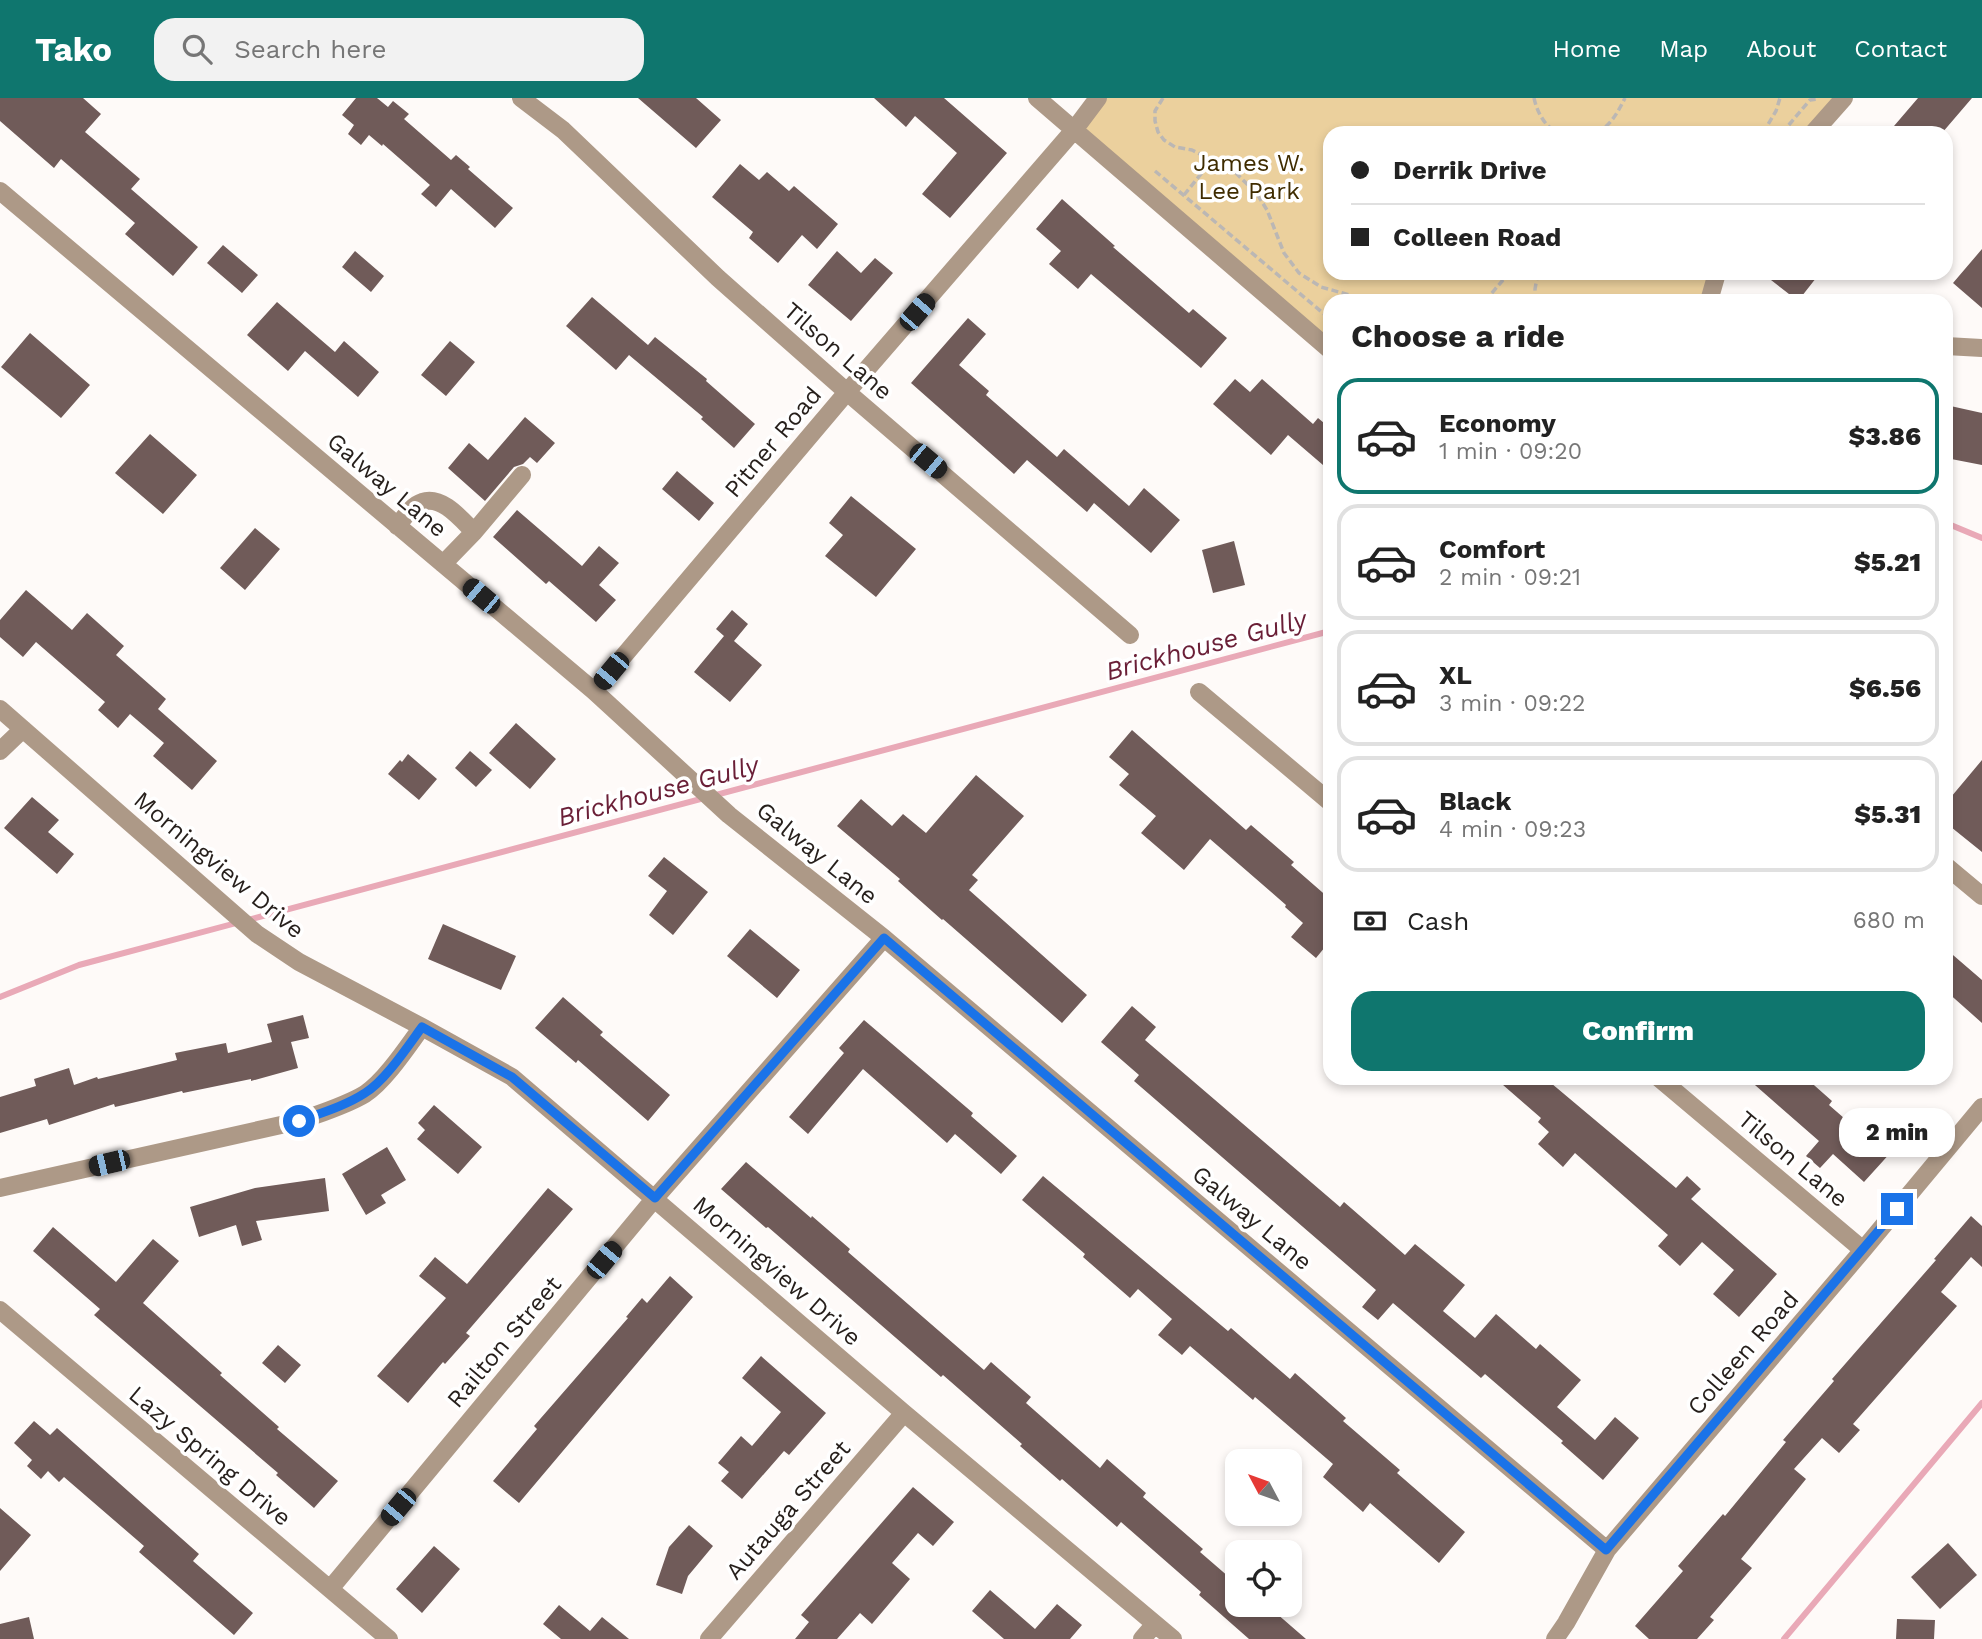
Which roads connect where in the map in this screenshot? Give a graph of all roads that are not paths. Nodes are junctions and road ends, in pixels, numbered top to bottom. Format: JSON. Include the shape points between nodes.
{"nodes":[{"id":1,"x":520,"y":98,"type":"edge"},
{"id":2,"x":1037,"y":98,"type":"edge"},
{"id":3,"x":1098,"y":98,"type":"edge"},
{"id":4,"x":1844,"y":98,"type":"edge"},
{"id":5,"x":1819,"y":126,"type":"edge"},
{"id":6,"x":1073,"y":130,"type":"junction"},
{"id":7,"x":0,"y":191,"type":"edge"},
{"id":8,"x":1323,"y":345,"type":"edge"},
{"id":9,"x":1953,"y":346,"type":"edge"},
{"id":10,"x":1982,"y":348,"type":"edge"},
{"id":11,"x":847,"y":392,"type":"junction"},
{"id":12,"x":522,"y":475,"type":"dead end"},
{"id":13,"x":397,"y":526,"type":"junction"},
{"id":14,"x":474,"y":532,"type":"junction"},
{"id":15,"x":443,"y":564,"type":"junction"},
{"id":16,"x":1130,"y":635,"type":"dead end"},
{"id":17,"x":594,"y":691,"type":"junction"},
{"id":18,"x":1199,"y":692,"type":"dead end"},
{"id":19,"x":0,"y":709,"type":"edge"},
{"id":20,"x":23,"y":729,"type":"junction"},
{"id":21,"x":0,"y":751,"type":"edge"},
{"id":22,"x":1323,"y":796,"type":"edge"},
{"id":23,"x":1953,"y":872,"type":"edge"},
{"id":24,"x":1982,"y":896,"type":"edge"},
{"id":25,"x":884,"y":938,"type":"junction"},
{"id":26,"x":422,"y":1027,"type":"junction"},
{"id":27,"x":1667,"y":1085,"type":"edge"},
{"id":28,"x":1982,"y":1107,"type":"edge"},
{"id":29,"x":0,"y":1188,"type":"edge"},
{"id":30,"x":655,"y":1198,"type":"junction"},
{"id":31,"x":1863,"y":1250,"type":"junction"},
{"id":32,"x":0,"y":1310,"type":"edge"},
{"id":33,"x":904,"y":1413,"type":"junction"},
{"id":34,"x":1606,"y":1550,"type":"junction"},
{"id":35,"x":330,"y":1589,"type":"junction"},
{"id":36,"x":1155,"y":1624,"type":"junction"},
{"id":37,"x":388,"y":1639,"type":"edge"},
{"id":38,"x":709,"y":1639,"type":"edge"},
{"id":39,"x":1142,"y":1639,"type":"edge"},
{"id":40,"x":1173,"y":1639,"type":"edge"},
{"id":41,"x":1555,"y":1639,"type":"edge"}],
"edges":[{"from":1,"to":11,"type":"street","name":"Tilson Lane","via":[[563,130]]},
{"from":2,"to":6,"type":"street"},
{"from":3,"to":6,"type":"street","name":"Pitner Road"},
{"from":4,"to":5,"type":"street"},
{"from":6,"to":8,"type":"street"},
{"from":6,"to":11,"type":"street","name":"Pitner Road"},
{"from":7,"to":13,"type":"street","name":"Galway Lane"},
{"from":9,"to":10,"type":"street"},
{"from":11,"to":16,"type":"street","name":"Tilson Lane"},
{"from":11,"to":17,"type":"street","name":"Pitner Road"},
{"from":12,"to":14,"type":"street"},
{"from":13,"to":14,"type":"street","via":[[422,502],[438,502]]},
{"from":13,"to":15,"type":"street","name":"Galway Lane"},
{"from":14,"to":15,"type":"street"},
{"from":15,"to":17,"type":"street","name":"Galway Lane"},
{"from":17,"to":25,"type":"street","name":"Galway Lane","via":[[729,815]]},
{"from":18,"to":22,"type":"street"},
{"from":19,"to":20,"type":"street","name":"Morningview Drive"},
{"from":20,"to":21,"type":"street"},
{"from":20,"to":26,"type":"street","name":"Morningview Drive","via":[[257,934],[299,962]]},
{"from":23,"to":24,"type":"street"},
{"from":25,"to":30,"type":"street","name":"Railton Street"},
{"from":25,"to":34,"type":"street","name":"Galway Lane"},
{"from":26,"to":29,"type":"street","via":[[368,1092],[341,1105],[299,1121]]},
{"from":26,"to":30,"type":"street","name":"Morningview Drive","via":[[512,1077]]},
{"from":27,"to":31,"type":"street","name":"Tilson Lane"},
{"from":28,"to":31,"type":"street","name":"Colleen Road"},
{"from":30,"to":33,"type":"street","name":"Morningview Drive"},
{"from":30,"to":35,"type":"street","name":"Railton Street"},
{"from":31,"to":34,"type":"street","name":"Colleen Road"},
{"from":32,"to":35,"type":"street","name":"Lazy Spring Drive"},
{"from":33,"to":36,"type":"street","name":"Morningview Drive"},
{"from":33,"to":38,"type":"street","name":"Autauga Street"},
{"from":34,"to":41,"type":"street","name":"Colleen Road"},
{"from":35,"to":37,"type":"street","name":"Lazy Spring Drive"},
{"from":36,"to":39,"type":"street"},
{"from":36,"to":40,"type":"street","name":"Morningview Drive"}]}
